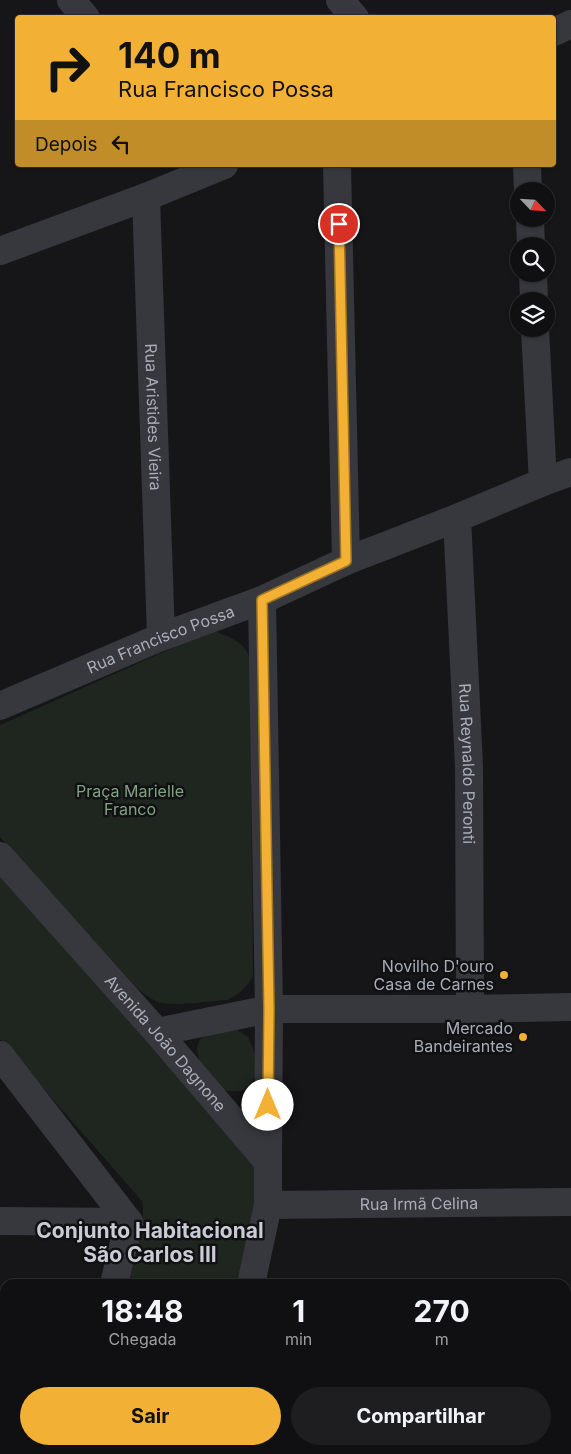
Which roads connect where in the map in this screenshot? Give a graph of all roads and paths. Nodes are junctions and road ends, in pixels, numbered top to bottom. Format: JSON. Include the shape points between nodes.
{"nodes":[{"id":1,"x":71,"y":0,"type":"edge"},
{"id":2,"x":340,"y":0,"type":"edge"},
{"id":3,"x":84,"y":15,"type":"edge"},
{"id":4,"x":352,"y":15,"type":"edge"},
{"id":5,"x":571,"y":24,"type":"edge"},
{"id":6,"x":556,"y":31,"type":"edge"},
{"id":7,"x":214,"y":167,"type":"edge"},
{"id":8,"x":337,"y":167,"type":"edge"},
{"id":9,"x":527,"y":167,"type":"edge"},
{"id":10,"x":528,"y":182,"type":"edge"},
{"id":11,"x":146,"y":198,"type":"junction"},
{"id":12,"x":2,"y":245,"type":"edge"},
{"id":13,"x":536,"y":337,"type":"edge"},
{"id":14,"x":571,"y":472,"type":"edge"},
{"id":15,"x":543,"y":482,"type":"junction"},
{"id":16,"x":457,"y":518,"type":"junction"},
{"id":17,"x":346,"y":561,"type":"junction"},
{"id":18,"x":262,"y":600,"type":"junction"},
{"id":19,"x":161,"y":637,"type":"junction"},
{"id":20,"x":0,"y":706,"type":"edge"},
{"id":21,"x":0,"y":856,"type":"edge"},
{"id":22,"x":571,"y":1008,"type":"edge"},
{"id":23,"x":269,"y":1009,"type":"junction"},
{"id":24,"x":470,"y":1009,"type":"junction"},
{"id":25,"x":156,"y":1032,"type":"junction"},
{"id":26,"x":0,"y":1055,"type":"edge"},
{"id":27,"x":268,"y":1162,"type":"junction"},
{"id":28,"x":571,"y":1202,"type":"edge"},
{"id":29,"x":268,"y":1204,"type":"junction"},
{"id":30,"x":0,"y":1221,"type":"edge"},
{"id":31,"x":128,"y":1222,"type":"junction"},
{"id":32,"x":115,"y":1279,"type":"edge"},
{"id":33,"x":252,"y":1279,"type":"edge"}],
"edges":[{"from":1,"to":3,"type":"street"},
{"from":2,"to":4,"type":"street"},
{"from":5,"to":6,"type":"street"},
{"from":7,"to":11,"type":"street"},
{"from":8,"to":17,"type":"street"},
{"from":9,"to":10,"type":"street"},
{"from":11,"to":12,"type":"street"},
{"from":11,"to":19,"type":"street","name":"Rua Aristides Vieira"},
{"from":13,"to":15,"type":"street"},
{"from":14,"to":15,"type":"street","name":"Rua Francisco Possa"},
{"from":15,"to":16,"type":"street","name":"Rua Francisco Possa"},
{"from":16,"to":17,"type":"street","name":"Rua Francisco Possa"},
{"from":16,"to":24,"type":"street","name":"Rua Reynaldo Peronti","via":[[469,766]]},
{"from":17,"to":18,"type":"street","name":"Rua Francisco Possa"},
{"from":18,"to":19,"type":"street","name":"Rua Francisco Possa"},
{"from":18,"to":23,"type":"street"},
{"from":19,"to":20,"type":"street","name":"Rua Francisco Possa"},
{"from":21,"to":25,"type":"street","name":"Avenida João Dagnone"},
{"from":22,"to":24,"type":"street"},
{"from":23,"to":24,"type":"street"},
{"from":23,"to":25,"type":"street"},
{"from":23,"to":27,"type":"street"},
{"from":25,"to":27,"type":"street","name":"Avenida João Dagnone"},
{"from":26,"to":31,"type":"street"},
{"from":27,"to":29,"type":"street"},
{"from":28,"to":29,"type":"street","name":"Rua Irmã Celina"},
{"from":29,"to":33,"type":"street"},
{"from":30,"to":31,"type":"street"},
{"from":31,"to":32,"type":"street"}]}
